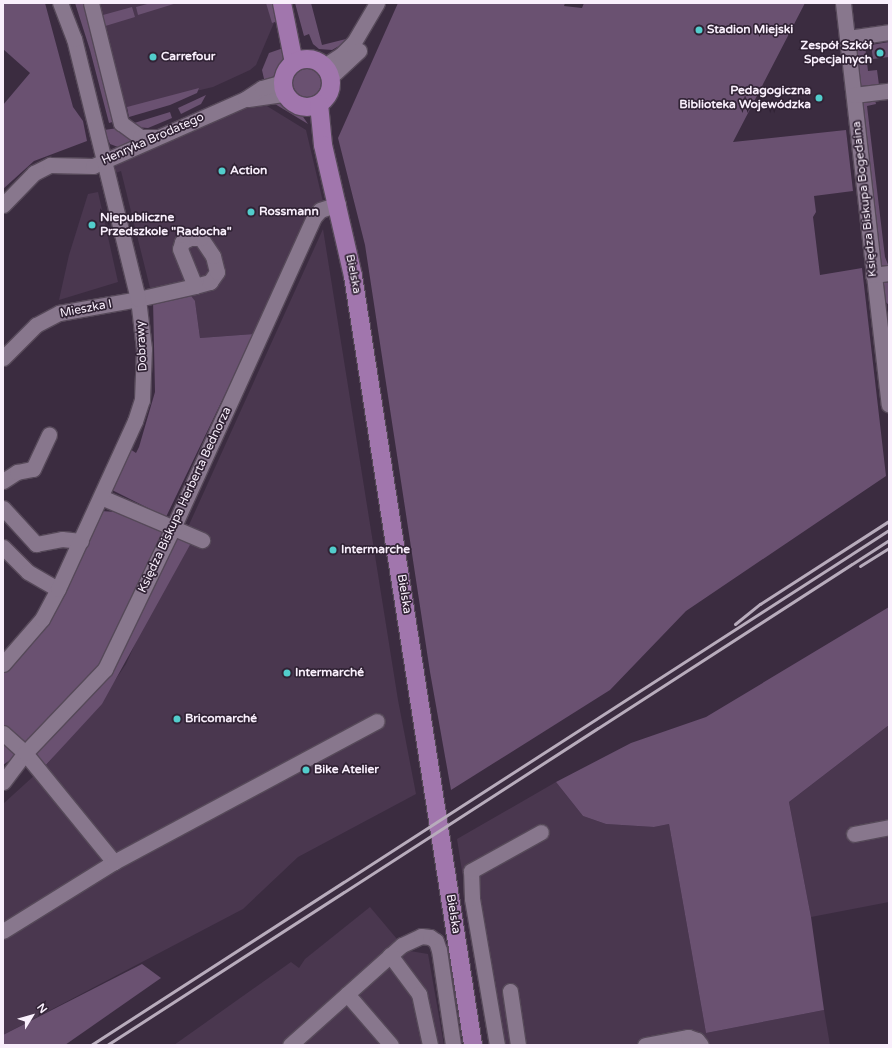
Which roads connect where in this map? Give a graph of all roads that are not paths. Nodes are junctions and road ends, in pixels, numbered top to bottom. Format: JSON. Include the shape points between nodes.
{"nodes":[{"id":1,"x":60,"y":3,"type":"edge"},
{"id":2,"x":91,"y":3,"type":"edge"},
{"id":3,"x":282,"y":3,"type":"edge"},
{"id":4,"x":291,"y":3,"type":"edge"},
{"id":5,"x":377,"y":3,"type":"edge"},
{"id":6,"x":843,"y":3,"type":"edge"},
{"id":7,"x":368,"y":32,"type":"dead end"},
{"id":8,"x":889,"y":32,"type":"edge"},
{"id":9,"x":848,"y":38,"type":"junction"},
{"id":10,"x":300,"y":61,"type":"junction"},
{"id":11,"x":329,"y":70,"type":"junction"},
{"id":12,"x":284,"y":88,"type":"junction"},
{"id":13,"x":854,"y":95,"type":"junction"},
{"id":14,"x":883,"y":95,"type":"edge"},
{"id":15,"x":313,"y":105,"type":"junction"},
{"id":16,"x":161,"y":137,"type":"junction"},
{"id":17,"x":104,"y":160,"type":"junction"},
{"id":18,"x":338,"y":204,"type":"junction"},
{"id":19,"x":3,"y":205,"type":"edge"},
{"id":20,"x":889,"y":273,"type":"edge"},
{"id":21,"x":874,"y":275,"type":"junction"},
{"id":22,"x":195,"y":286,"type":"dead end"},
{"id":23,"x":138,"y":299,"type":"junction"},
{"id":24,"x":884,"y":314,"type":"edge"},
{"id":25,"x":3,"y":358,"type":"edge"},
{"id":26,"x":887,"y":371,"type":"edge"},
{"id":27,"x":888,"y":399,"type":"edge"},
{"id":28,"x":48,"y":434,"type":"dead end"},
{"id":29,"x":3,"y":481,"type":"edge"},
{"id":30,"x":100,"y":497,"type":"junction"},
{"id":31,"x":3,"y":508,"type":"edge"},
{"id":32,"x":173,"y":528,"type":"junction"},
{"id":33,"x":202,"y":540,"type":"dead end"},
{"id":34,"x":81,"y":541,"type":"junction"},
{"id":35,"x":3,"y":547,"type":"edge"},
{"id":36,"x":58,"y":589,"type":"junction"},
{"id":37,"x":3,"y":664,"type":"edge"},
{"id":38,"x":377,"y":721,"type":"dead end"},
{"id":39,"x":3,"y":733,"type":"edge"},
{"id":40,"x":25,"y":754,"type":"junction"},
{"id":41,"x":3,"y":782,"type":"edge"},
{"id":42,"x":889,"y":828,"type":"edge"},
{"id":43,"x":541,"y":832,"type":"dead end"},
{"id":44,"x":854,"y":834,"type":"dead end"},
{"id":45,"x":114,"y":862,"type":"junction"},
{"id":46,"x":3,"y":931,"type":"edge"},
{"id":47,"x":390,"y":955,"type":"junction"},
{"id":48,"x":510,"y":991,"type":"dead end"},
{"id":49,"x":346,"y":994,"type":"junction"},
{"id":50,"x":290,"y":1045,"type":"edge"},
{"id":51,"x":391,"y":1045,"type":"edge"},
{"id":52,"x":430,"y":1045,"type":"edge"},
{"id":53,"x":453,"y":1045,"type":"edge"},
{"id":54,"x":473,"y":1045,"type":"edge"},
{"id":55,"x":497,"y":1045,"type":"edge"},
{"id":56,"x":518,"y":1045,"type":"edge"},
{"id":57,"x":649,"y":1045,"type":"edge"},
{"id":58,"x":701,"y":1045,"type":"edge"}],
"edges":[{"from":1,"to":17,"type":"street","name":"Dobrawy","via":[[74,39]]},
{"from":2,"to":16,"type":"street","via":[[121,123],[140,137]]},
{"from":3,"to":10,"type":"main road"},
{"from":4,"to":10,"type":"main road"},
{"from":5,"to":11,"type":"street","via":[[354,42]]},
{"from":6,"to":9,"type":"street","name":"Księdza Biskupa Bogedaina"},
{"from":7,"to":11,"type":"street","via":[[361,49]]},
{"from":8,"to":9,"type":"street"},
{"from":9,"to":13,"type":"street","name":"Księdza Biskupa Bogedaina"},
{"from":10,"to":11,"type":"main road"},
{"from":10,"to":12,"type":"main road","via":[[284,74]]},
{"from":11,"to":15,"type":"main road","via":[[331,85],[325,99]]},
{"from":12,"to":15,"type":"main road","via":[[294,104]]},
{"from":12,"to":16,"type":"street","name":"Henryka Brodatego","via":[[262,88],[245,99]]},
{"from":13,"to":14,"type":"street"},
{"from":13,"to":21,"type":"street","name":"Księdza Biskupa Bogedaina"},
{"from":15,"to":18,"type":"main road","name":"Bielska","via":[[312,126],[323,145]]},
{"from":16,"to":17,"type":"street","name":"Henryka Brodatego"},
{"from":17,"to":19,"type":"street","name":"Henryka Brodatego","via":[[93,166],[50,165],[34,174]]},
{"from":17,"to":23,"type":"street","name":"Dobrawy"},
{"from":18,"to":32,"type":"street","name":"Księdza Biskupa Herberta Bednorza","via":[[320,210],[314,217]]},
{"from":18,"to":54,"type":"main road","name":"Bielska","via":[[354,276],[368,362]]},
{"from":20,"to":21,"type":"street"},
{"from":21,"to":24,"type":"street","name":"Księdza Biskupa Bogedaina"},
{"from":22,"to":23,"type":"street","name":"Mieszka I"},
{"from":23,"to":25,"type":"street","name":"Mieszka I","via":[[59,313],[36,325]]},
{"from":23,"to":30,"type":"street","name":"Dobrawy","via":[[144,349],[142,400]]},
{"from":24,"to":26,"type":"street","name":"Księdza Biskupa Bogedaina"},
{"from":26,"to":27,"type":"street","name":"Księdza Biskupa Bogedaina"},
{"from":28,"to":29,"type":"street","via":[[33,469],[17,472]]},
{"from":30,"to":32,"type":"street"},
{"from":30,"to":34,"type":"street","name":"Dobrawy"},
{"from":31,"to":34,"type":"street","via":[[36,544],[62,539]]},
{"from":32,"to":33,"type":"street"},
{"from":32,"to":40,"type":"street","name":"Księdza Biskupa Herberta Bednorza","via":[[105,669]]},
{"from":34,"to":36,"type":"street","name":"Dobrawy"},
{"from":35,"to":36,"type":"street","via":[[28,572]]},
{"from":36,"to":37,"type":"street","name":"Dobrawy","via":[[42,619]]},
{"from":38,"to":45,"type":"street"},
{"from":39,"to":40,"type":"street"},
{"from":40,"to":41,"type":"street","name":"Księdza Biskupa Herberta Bednorza"},
{"from":40,"to":45,"type":"street"},
{"from":42,"to":44,"type":"street"},
{"from":43,"to":55,"type":"street","via":[[471,871],[472,898]]},
{"from":45,"to":46,"type":"street"},
{"from":47,"to":49,"type":"street"},
{"from":47,"to":52,"type":"street","via":[[420,994]]},
{"from":47,"to":53,"type":"street","via":[[402,945],[421,936],[436,941]]},
{"from":48,"to":56,"type":"street"},
{"from":49,"to":50,"type":"street"},
{"from":49,"to":51,"type":"street"},
{"from":57,"to":58,"type":"street","via":[[688,1037],[697,1040]]}]}
